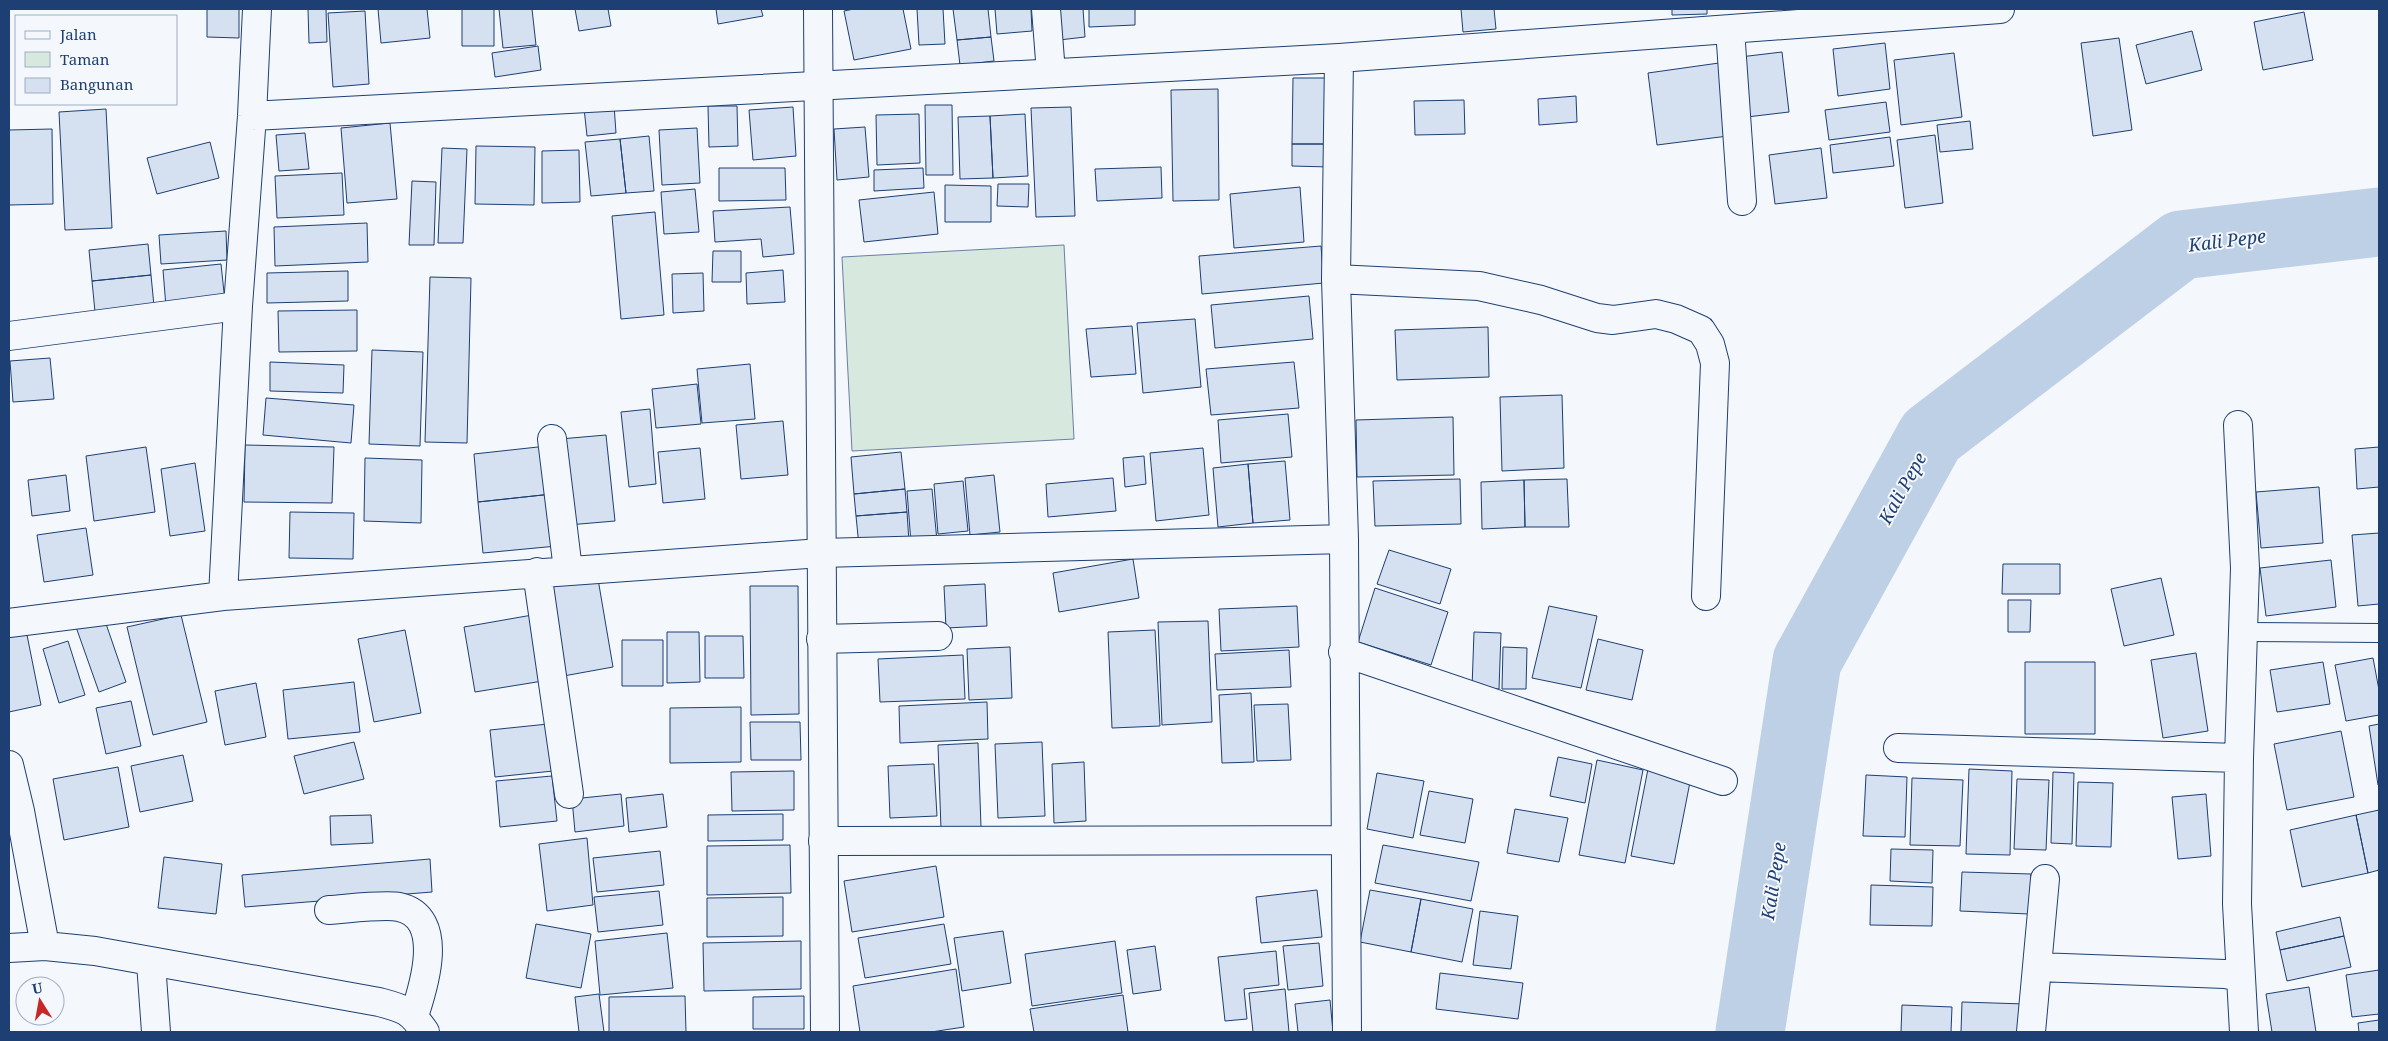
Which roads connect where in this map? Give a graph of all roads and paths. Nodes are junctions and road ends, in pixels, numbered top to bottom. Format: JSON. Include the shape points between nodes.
{"nodes":[{"id":1,"x":257,"y":9,"type":"edge"},
{"id":2,"x":818,"y":9,"type":"edge"},
{"id":3,"x":1046,"y":9,"type":"edge"},
{"id":4,"x":2000,"y":9,"type":"edge"},
{"id":5,"x":1773,"y":17,"type":"edge"},
{"id":6,"x":1730,"y":29,"type":"junction"},
{"id":7,"x":1339,"y":58,"type":"junction"},
{"id":8,"x":1051,"y":73,"type":"junction"},
{"id":9,"x":820,"y":86,"type":"junction"},
{"id":10,"x":252,"y":116,"type":"junction"},
{"id":11,"x":1742,"y":201,"type":"dead end"},
{"id":12,"x":1336,"y":280,"type":"junction"},
{"id":13,"x":238,"y":306,"type":"junction"},
{"id":14,"x":9,"y":336,"type":"edge"},
{"id":15,"x":2238,"y":426,"type":"dead end"},
{"id":16,"x":552,"y":439,"type":"dead end"},
{"id":17,"x":1344,"y":539,"type":"junction"},
{"id":18,"x":821,"y":553,"type":"junction"},
{"id":19,"x":568,"y":570,"type":"junction"},
{"id":20,"x":537,"y":572,"type":"junction"},
{"id":21,"x":223,"y":596,"type":"junction"},
{"id":22,"x":1706,"y":596,"type":"dead end"},
{"id":23,"x":9,"y":623,"type":"edge"},
{"id":24,"x":2242,"y":632,"type":"junction"},
{"id":25,"x":2379,"y":633,"type":"edge"},
{"id":26,"x":938,"y":636,"type":"dead end"},
{"id":27,"x":821,"y":639,"type":"junction"},
{"id":28,"x":1343,"y":652,"type":"junction"},
{"id":29,"x":1898,"y":748,"type":"dead end"},
{"id":30,"x":2239,"y":758,"type":"junction"},
{"id":31,"x":9,"y":765,"type":"edge"},
{"id":32,"x":1723,"y":781,"type":"dead end"},
{"id":33,"x":569,"y":794,"type":"dead end"},
{"id":34,"x":1345,"y":840,"type":"junction"},
{"id":35,"x":823,"y":842,"type":"junction"},
{"id":36,"x":2045,"y":879,"type":"dead end"},
{"id":37,"x":329,"y":910,"type":"dead end"},
{"id":38,"x":45,"y":946,"type":"junction"},
{"id":39,"x":9,"y":948,"type":"edge"},
{"id":40,"x":151,"y":963,"type":"junction"},
{"id":41,"x":2037,"y":967,"type":"junction"},
{"id":42,"x":2241,"y":977,"type":"junction"},
{"id":43,"x":419,"y":1024,"type":"edge"},
{"id":44,"x":156,"y":1032,"type":"edge"},
{"id":45,"x":825,"y":1032,"type":"edge"},
{"id":46,"x":1347,"y":1032,"type":"edge"},
{"id":47,"x":2031,"y":1032,"type":"edge"},
{"id":48,"x":2244,"y":1032,"type":"edge"}],
"edges":[{"from":1,"to":10,"type":"street"},
{"from":2,"to":9,"type":"street"},
{"from":3,"to":8,"type":"street"},
{"from":4,"to":5,"type":"street"},
{"from":5,"to":6,"type":"street"},
{"from":6,"to":7,"type":"street"},
{"from":6,"to":11,"type":"street"},
{"from":7,"to":8,"type":"street"},
{"from":7,"to":12,"type":"street"},
{"from":8,"to":9,"type":"street"},
{"from":9,"to":10,"type":"street"},
{"from":9,"to":18,"type":"street"},
{"from":10,"to":13,"type":"street"},
{"from":12,"to":17,"type":"street"},
{"from":12,"to":22,"type":"street","via":[[1480,286],[1541,300],[1597,318],[1612,320],[1656,314],[1700,330],[1710,344],[1716,364]]},
{"from":13,"to":14,"type":"street"},
{"from":13,"to":21,"type":"street"},
{"from":15,"to":24,"type":"street","via":[[2245,568]]},
{"from":16,"to":19,"type":"street"},
{"from":17,"to":18,"type":"street"},
{"from":17,"to":28,"type":"street"},
{"from":18,"to":19,"type":"street"},
{"from":18,"to":27,"type":"street"},
{"from":19,"to":20,"type":"street"},
{"from":20,"to":21,"type":"street"},
{"from":20,"to":33,"type":"street"},
{"from":21,"to":23,"type":"street"},
{"from":24,"to":25,"type":"lane"},
{"from":24,"to":30,"type":"street"},
{"from":26,"to":27,"type":"street"},
{"from":27,"to":35,"type":"street"},
{"from":28,"to":32,"type":"street"},
{"from":28,"to":34,"type":"street"},
{"from":29,"to":30,"type":"street"},
{"from":30,"to":42,"type":"street","via":[[2237,904]]},
{"from":31,"to":38,"type":"street"},
{"from":34,"to":35,"type":"street"},
{"from":34,"to":46,"type":"street"},
{"from":35,"to":45,"type":"street"},
{"from":36,"to":41,"type":"street"},
{"from":37,"to":43,"type":"street","via":[[399,907],[416,915],[426,933],[429,952]]},
{"from":38,"to":39,"type":"street"},
{"from":38,"to":40,"type":"street"},
{"from":40,"to":43,"type":"street","via":[[379,1002],[401,1008]]},
{"from":40,"to":44,"type":"street"},
{"from":41,"to":42,"type":"street"},
{"from":41,"to":47,"type":"street"},
{"from":42,"to":48,"type":"street"}]}
